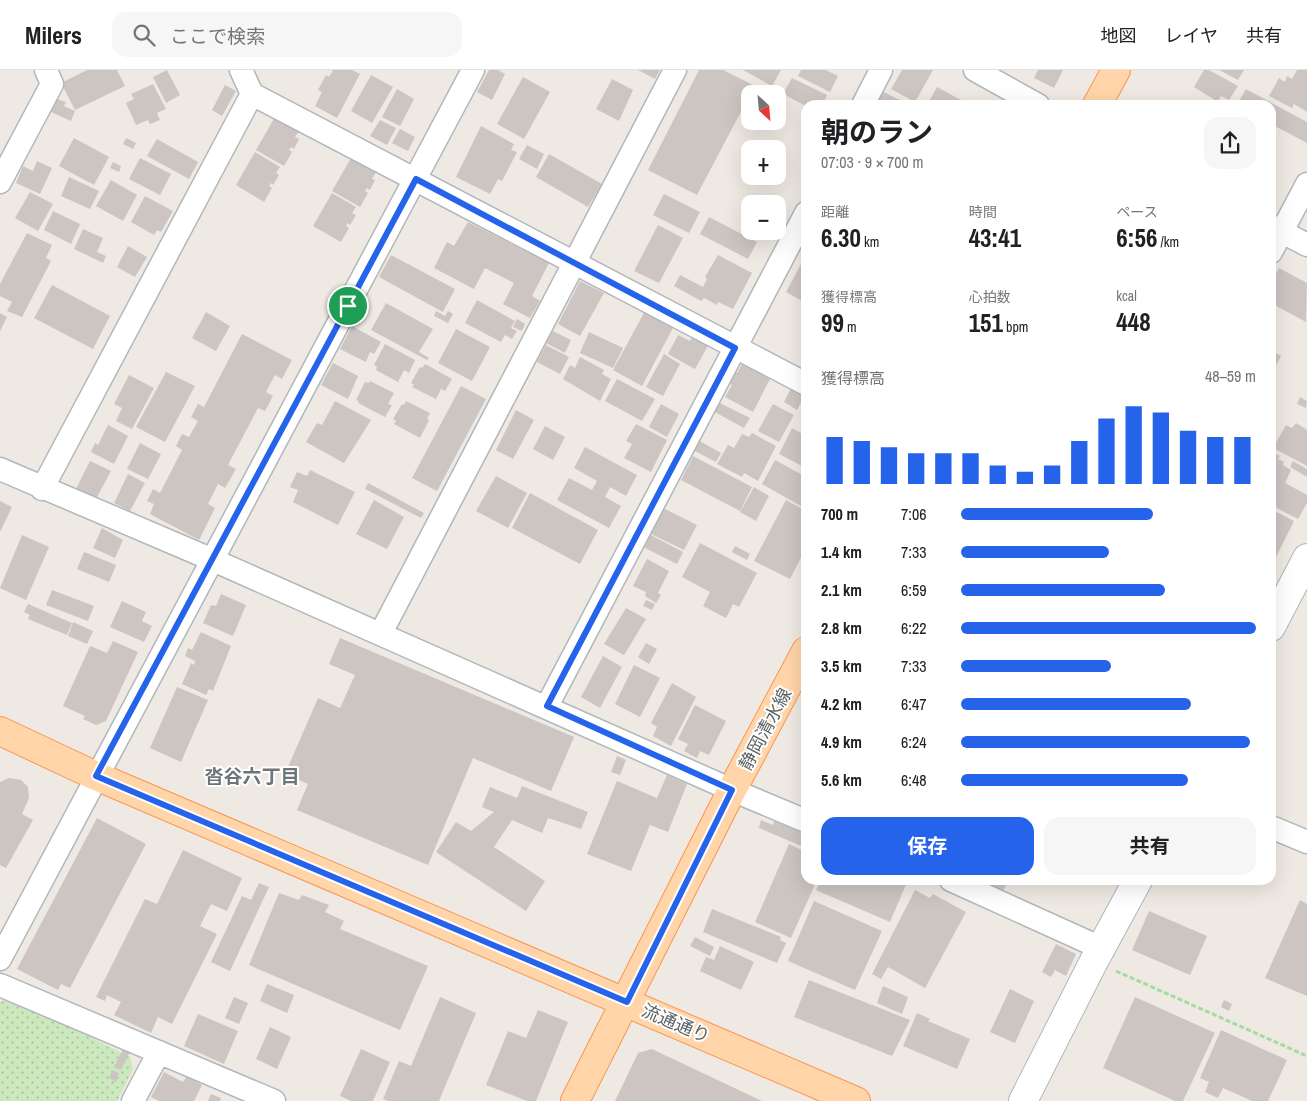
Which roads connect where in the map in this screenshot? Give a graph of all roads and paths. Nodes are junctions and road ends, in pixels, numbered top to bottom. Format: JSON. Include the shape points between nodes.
{"nodes":[{"id":1,"x":46,"y":70,"type":"edge"},
{"id":2,"x":242,"y":70,"type":"edge"},
{"id":3,"x":473,"y":70,"type":"edge"},
{"id":4,"x":675,"y":70,"type":"edge"},
{"id":5,"x":881,"y":70,"type":"edge"},
{"id":6,"x":975,"y":70,"type":"edge"},
{"id":7,"x":1116,"y":70,"type":"edge"},
{"id":8,"x":252,"y":94,"type":"junction"},
{"id":9,"x":866,"y":100,"type":"edge"},
{"id":10,"x":1029,"y":100,"type":"edge"},
{"id":11,"x":1100,"y":100,"type":"edge"},
{"id":12,"x":416,"y":179,"type":"junction"},
{"id":13,"x":0,"y":182,"type":"edge"},
{"id":14,"x":1307,"y":184,"type":"edge"},
{"id":15,"x":801,"y":222,"type":"edge"},
{"id":16,"x":1277,"y":229,"type":"edge"},
{"id":17,"x":1307,"y":245,"type":"edge"},
{"id":18,"x":574,"y":262,"type":"junction"},
{"id":19,"x":735,"y":348,"type":"junction"},
{"id":20,"x":801,"y":381,"type":"edge"},
{"id":21,"x":0,"y":469,"type":"edge"},
{"id":22,"x":42,"y":489,"type":"junction"},
{"id":23,"x":1307,"y":558,"type":"edge"},
{"id":24,"x":213,"y":560,"type":"junction"},
{"id":25,"x":1276,"y":618,"type":"edge"},
{"id":26,"x":381,"y":633,"type":"junction"},
{"id":27,"x":801,"y":661,"type":"edge"},
{"id":28,"x":547,"y":706,"type":"junction"},
{"id":29,"x":0,"y":731,"type":"edge"},
{"id":30,"x":96,"y":776,"type":"junction"},
{"id":31,"x":732,"y":790,"type":"junction"},
{"id":32,"x":801,"y":818,"type":"edge"},
{"id":33,"x":1276,"y":828,"type":"edge"},
{"id":34,"x":1307,"y":842,"type":"edge"},
{"id":35,"x":961,"y":885,"type":"edge"},
{"id":36,"x":1135,"y":885,"type":"edge"},
{"id":37,"x":1097,"y":955,"type":"junction"},
{"id":38,"x":0,"y":958,"type":"edge"},
{"id":39,"x":0,"y":985,"type":"edge"},
{"id":40,"x":627,"y":1002,"type":"junction"},
{"id":41,"x":159,"y":1052,"type":"junction"},
{"id":42,"x":1307,"y":1056,"type":"edge"},
{"id":43,"x":133,"y":1101,"type":"edge"},
{"id":44,"x":274,"y":1101,"type":"edge"},
{"id":45,"x":575,"y":1101,"type":"edge"},
{"id":46,"x":856,"y":1101,"type":"edge"},
{"id":47,"x":1023,"y":1101,"type":"edge"}],
"edges":[{"from":1,"to":13,"type":"street","via":[[52,84]]},
{"from":2,"to":8,"type":"street"},
{"from":3,"to":12,"type":"street"},
{"from":4,"to":18,"type":"street"},
{"from":5,"to":9,"type":"street"},
{"from":6,"to":10,"type":"street"},
{"from":7,"to":11,"type":"main road"},
{"from":8,"to":12,"type":"street"},
{"from":8,"to":22,"type":"street"},
{"from":12,"to":18,"type":"street"},
{"from":12,"to":24,"type":"street"},
{"from":14,"to":16,"type":"street"},
{"from":15,"to":19,"type":"street"},
{"from":16,"to":17,"type":"street"},
{"from":18,"to":19,"type":"street"},
{"from":18,"to":26,"type":"street"},
{"from":19,"to":20,"type":"street"},
{"from":19,"to":28,"type":"street"},
{"from":21,"to":22,"type":"street"},
{"from":22,"to":24,"type":"street"},
{"from":23,"to":25,"type":"street"},
{"from":24,"to":26,"type":"street"},
{"from":24,"to":30,"type":"street"},
{"from":26,"to":28,"type":"street"},
{"from":27,"to":31,"type":"main road","name":"静岡清水線"},
{"from":28,"to":31,"type":"street"},
{"from":29,"to":30,"type":"main road","name":"流通通り"},
{"from":30,"to":38,"type":"street"},
{"from":30,"to":40,"type":"main road","name":"流通通り"},
{"from":31,"to":32,"type":"street"},
{"from":31,"to":40,"type":"main road","name":"静岡清水線"},
{"from":33,"to":34,"type":"street"},
{"from":35,"to":37,"type":"street"},
{"from":36,"to":37,"type":"street"},
{"from":37,"to":42,"type":"path"},
{"from":37,"to":47,"type":"street"},
{"from":39,"to":41,"type":"street"},
{"from":40,"to":45,"type":"main road","name":"静岡清水線"},
{"from":40,"to":46,"type":"main road","name":"流通通り"},
{"from":41,"to":43,"type":"street"},
{"from":41,"to":44,"type":"street"}]}
